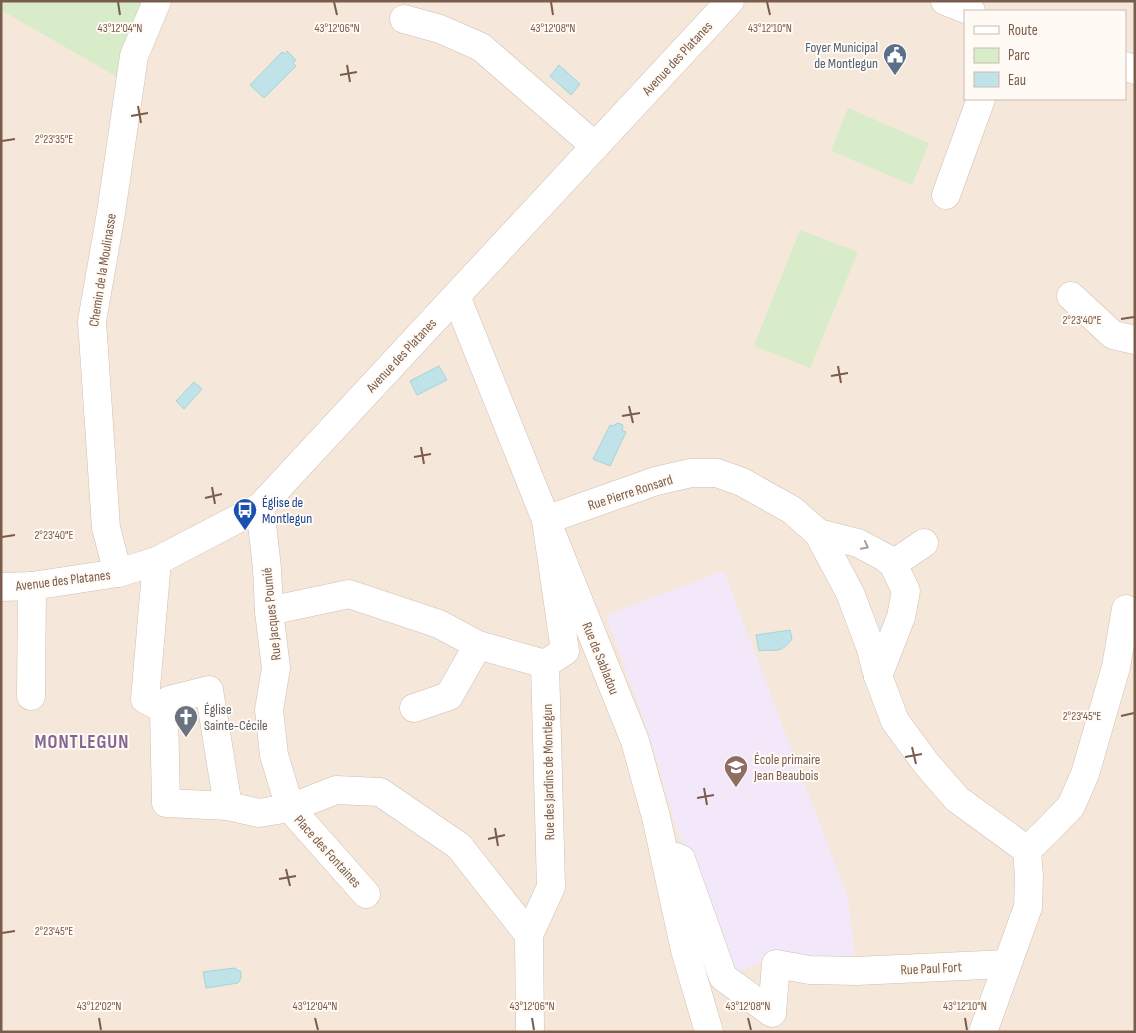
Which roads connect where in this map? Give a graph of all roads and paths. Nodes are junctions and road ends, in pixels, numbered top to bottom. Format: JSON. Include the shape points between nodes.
{"nodes":[{"id":1,"x":157,"y":1,"type":"edge"},
{"id":2,"x":730,"y":1,"type":"edge"},
{"id":3,"x":945,"y":1,"type":"edge"},
{"id":4,"x":968,"y":10,"type":"edge"},
{"id":5,"x":404,"y":19,"type":"dead end"},
{"id":6,"x":981,"y":100,"type":"edge"},
{"id":7,"x":595,"y":146,"type":"junction"},
{"id":8,"x":946,"y":195,"type":"dead end"},
{"id":9,"x":456,"y":296,"type":"junction"},
{"id":10,"x":1071,"y":296,"type":"dead end"},
{"id":11,"x":1135,"y":340,"type":"edge"},
{"id":12,"x":260,"y":507,"type":"junction"},
{"id":13,"x":546,"y":520,"type":"junction"},
{"id":14,"x":818,"y":533,"type":"junction"},
{"id":15,"x":924,"y":543,"type":"dead end"},
{"id":16,"x":157,"y":561,"type":"junction"},
{"id":17,"x":893,"y":564,"type":"junction"},
{"id":18,"x":118,"y":572,"type":"junction"},
{"id":19,"x":32,"y":586,"type":"junction"},
{"id":20,"x":1,"y":587,"type":"edge"},
{"id":21,"x":1126,"y":609,"type":"dead end"},
{"id":22,"x":269,"y":611,"type":"junction"},
{"id":23,"x":478,"y":646,"type":"junction"},
{"id":24,"x":545,"y":664,"type":"junction"},
{"id":25,"x":878,"y":676,"type":"junction"},
{"id":26,"x":31,"y":696,"type":"dead end"},
{"id":27,"x":414,"y":708,"type":"dead end"},
{"id":28,"x":164,"y":709,"type":"junction"},
{"id":29,"x":228,"y":806,"type":"junction"},
{"id":30,"x":290,"y":808,"type":"junction"},
{"id":31,"x":1027,"y":850,"type":"junction"},
{"id":32,"x":664,"y":852,"type":"junction"},
{"id":33,"x":366,"y":894,"type":"dead end"},
{"id":34,"x":529,"y":935,"type":"junction"},
{"id":35,"x":1006,"y":964,"type":"junction"},
{"id":36,"x":530,"y":1032,"type":"edge"},
{"id":37,"x":708,"y":1032,"type":"edge"},
{"id":38,"x":983,"y":1032,"type":"edge"}],
"edges":[{"from":1,"to":18,"type":"street","name":"Chemin de la Moulinasse","via":[[134,56],[92,321],[106,528]]},
{"from":2,"to":7,"type":"street","name":"Avenue des Platanes"},
{"from":3,"to":4,"type":"street"},
{"from":5,"to":7,"type":"street","via":[[481,46]]},
{"from":6,"to":8,"type":"street"},
{"from":7,"to":9,"type":"street","name":"Avenue des Platanes"},
{"from":9,"to":12,"type":"street","name":"Avenue des Platanes"},
{"from":9,"to":13,"type":"street","name":"Rue de Sabladou"},
{"from":10,"to":11,"type":"street","via":[[1113,335]]},
{"from":12,"to":16,"type":"street","name":"Avenue des Platanes"},
{"from":12,"to":22,"type":"street","name":"Rue Jacques Poumié"},
{"from":13,"to":14,"type":"street","name":"Rue Pierre Ronsard","via":[[656,481],[691,473],[717,473],[742,482],[792,510]]},
{"from":13,"to":24,"type":"street","via":[[565,651]]},
{"from":13,"to":32,"type":"street","name":"Rue de Sabladou","via":[[635,741]]},
{"from":14,"to":17,"type":"street","name":"Rue Pierre Ronsard","one_way":true,"via":[[858,543]]},
{"from":14,"to":25,"type":"street","name":"Rue Pierre Ronsard","via":[[850,593]]},
{"from":15,"to":17,"type":"street"},
{"from":16,"to":18,"type":"street","name":"Avenue des Platanes"},
{"from":16,"to":28,"type":"street","via":[[145,699]]},
{"from":17,"to":25,"type":"street","via":[[906,590],[900,617]]},
{"from":18,"to":19,"type":"street","name":"Avenue des Platanes"},
{"from":19,"to":20,"type":"street","name":"Avenue des Platanes"},
{"from":19,"to":26,"type":"street"},
{"from":21,"to":31,"type":"street","via":[[1116,667],[1085,774],[1071,806]]},
{"from":22,"to":23,"type":"street","via":[[349,594],[439,624]]},
{"from":22,"to":30,"type":"street","name":"Rue Jacques Poumié","via":[[276,668],[269,710],[274,756]]},
{"from":23,"to":24,"type":"street"},
{"from":23,"to":27,"type":"street","via":[[449,696]]},
{"from":24,"to":34,"type":"street","name":"Rue des Jardins de Montlegun","via":[[550,887]]},
{"from":25,"to":31,"type":"street","name":"Rue Pierre Ronsard","via":[[895,721],[925,762],[957,799]]},
{"from":28,"to":29,"type":"street","via":[[166,803]]},
{"from":28,"to":29,"type":"street","via":[[169,700],[209,690]]},
{"from":29,"to":30,"type":"street","via":[[259,812]]},
{"from":30,"to":33,"type":"street","name":"Place des Fontaines"},
{"from":30,"to":34,"type":"street","via":[[336,790],[380,792],[459,846]]},
{"from":31,"to":35,"type":"street","via":[[1028,908]]},
{"from":32,"to":35,"type":"street","name":"Rue Paul Fort","via":[[681,859],[723,977],[772,1013],[776,964],[810,970],[856,971]]},
{"from":32,"to":37,"type":"street","name":"Rue de Sabladou","via":[[685,950]]},
{"from":34,"to":36,"type":"street","name":"Rue des Jardins de Montlegun"},
{"from":35,"to":38,"type":"street"}]}
